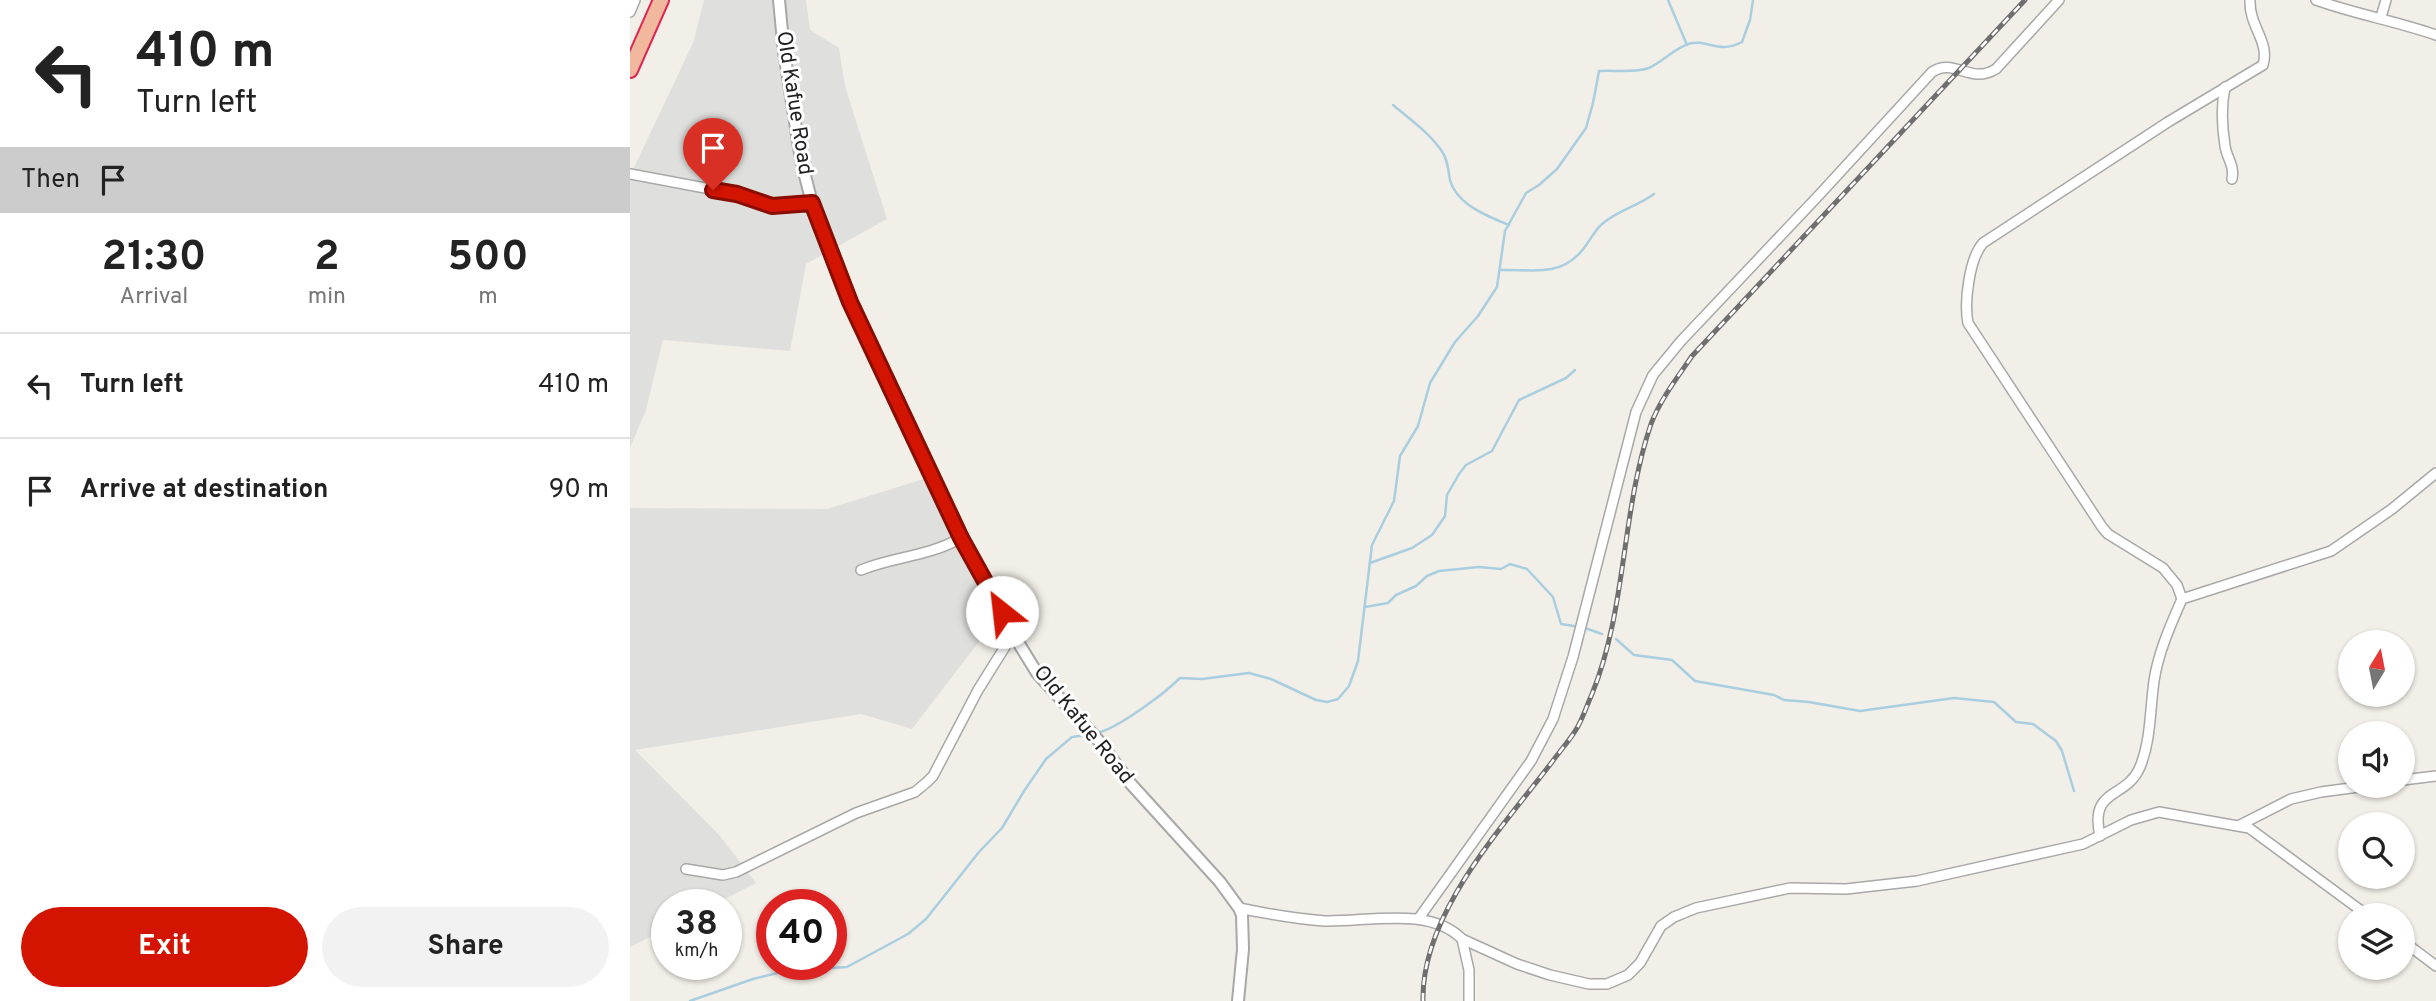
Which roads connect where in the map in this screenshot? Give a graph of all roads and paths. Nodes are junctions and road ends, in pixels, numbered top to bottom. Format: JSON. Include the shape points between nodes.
{"nodes":[{"id":1,"x":635,"y":0,"type":"edge"},
{"id":2,"x":661,"y":0,"type":"edge"},
{"id":3,"x":779,"y":0,"type":"edge"},
{"id":4,"x":2059,"y":0,"type":"edge"},
{"id":5,"x":2250,"y":0,"type":"edge"},
{"id":6,"x":2316,"y":0,"type":"edge"},
{"id":7,"x":2386,"y":0,"type":"edge"},
{"id":8,"x":630,"y":12,"type":"edge"},
{"id":9,"x":2381,"y":18,"type":"junction"},
{"id":10,"x":2436,"y":35,"type":"edge"},
{"id":11,"x":630,"y":70,"type":"edge"},
{"id":12,"x":2225,"y":88,"type":"junction"},
{"id":13,"x":630,"y":174,"type":"edge"},
{"id":14,"x":2232,"y":179,"type":"dead end"},
{"id":15,"x":812,"y":203,"type":"junction"},
{"id":16,"x":2436,"y":473,"type":"edge"},
{"id":17,"x":961,"y":538,"type":"junction"},
{"id":18,"x":862,"y":570,"type":"dead end"},
{"id":19,"x":2182,"y":599,"type":"junction"},
{"id":20,"x":1013,"y":634,"type":"junction"},
{"id":21,"x":2436,"y":776,"type":"edge"},
{"id":22,"x":2415,"y":779,"type":"edge"},
{"id":23,"x":2338,"y":790,"type":"edge"},
{"id":24,"x":2240,"y":825,"type":"junction"},
{"id":25,"x":2100,"y":836,"type":"junction"},
{"id":26,"x":686,"y":869,"type":"dead end"},
{"id":27,"x":2351,"y":903,"type":"edge"},
{"id":28,"x":1239,"y":908,"type":"junction"},
{"id":29,"x":1419,"y":918,"type":"junction"},
{"id":30,"x":1462,"y":939,"type":"junction"},
{"id":31,"x":2415,"y":950,"type":"edge"},
{"id":32,"x":2436,"y":966,"type":"edge"},
{"id":33,"x":1238,"y":1001,"type":"edge"},
{"id":34,"x":1469,"y":1001,"type":"edge"}],
"edges":[{"from":1,"to":8,"type":"street"},
{"from":2,"to":11,"type":"highway"},
{"from":3,"to":15,"type":"street","name":"Old Kafue Road"},
{"from":4,"to":29,"type":"street","via":[[1988,74],[1978,76],[1946,67],[1932,72],[1653,375],[1636,412],[1553,719],[1531,761]]},
{"from":5,"to":12,"type":"street","via":[[2253,25],[2264,46],[2263,65]]},
{"from":6,"to":9,"type":"street"},
{"from":7,"to":9,"type":"street"},
{"from":9,"to":10,"type":"street"},
{"from":12,"to":14,"type":"street","via":[[2224,135],[2234,166]]},
{"from":12,"to":19,"type":"street","via":[[1983,243],[1976,252],[1966,302],[1968,323],[2091,511],[2108,534],[2171,575]]},
{"from":13,"to":15,"type":"street","via":[[737,194],[772,206]]},
{"from":15,"to":17,"type":"street","name":"Old Kafue Road","via":[[850,302]]},
{"from":16,"to":19,"type":"street","via":[[2331,551]]},
{"from":17,"to":18,"type":"street","via":[[913,558],[880,562]]},
{"from":17,"to":20,"type":"street","name":"Old Kafue Road"},
{"from":19,"to":25,"type":"street","via":[[2154,678],[2141,765],[2103,803],[2097,819]]},
{"from":20,"to":26,"type":"street","via":[[933,776],[915,792],[856,813],[736,872],[723,875]]},
{"from":20,"to":28,"type":"street","name":"Old Kafue Road","via":[[1037,673]]},
{"from":21,"to":22,"type":"street"},
{"from":23,"to":24,"type":"street","via":[[2291,799]]},
{"from":24,"to":25,"type":"street","via":[[2159,812]]},
{"from":24,"to":27,"type":"street","via":[[2259,834]]},
{"from":25,"to":30,"type":"street","via":[[1917,881],[1846,889],[1790,888],[1696,908],[1661,926],[1628,975],[1607,984],[1589,984],[1528,968]]},
{"from":28,"to":29,"type":"street","via":[[1327,921]]},
{"from":28,"to":33,"type":"street","name":"Old Kafue Road","via":[[1243,949]]},
{"from":29,"to":30,"type":"street","via":[[1441,924]]},
{"from":30,"to":34,"type":"street"},
{"from":31,"to":32,"type":"street"}]}
